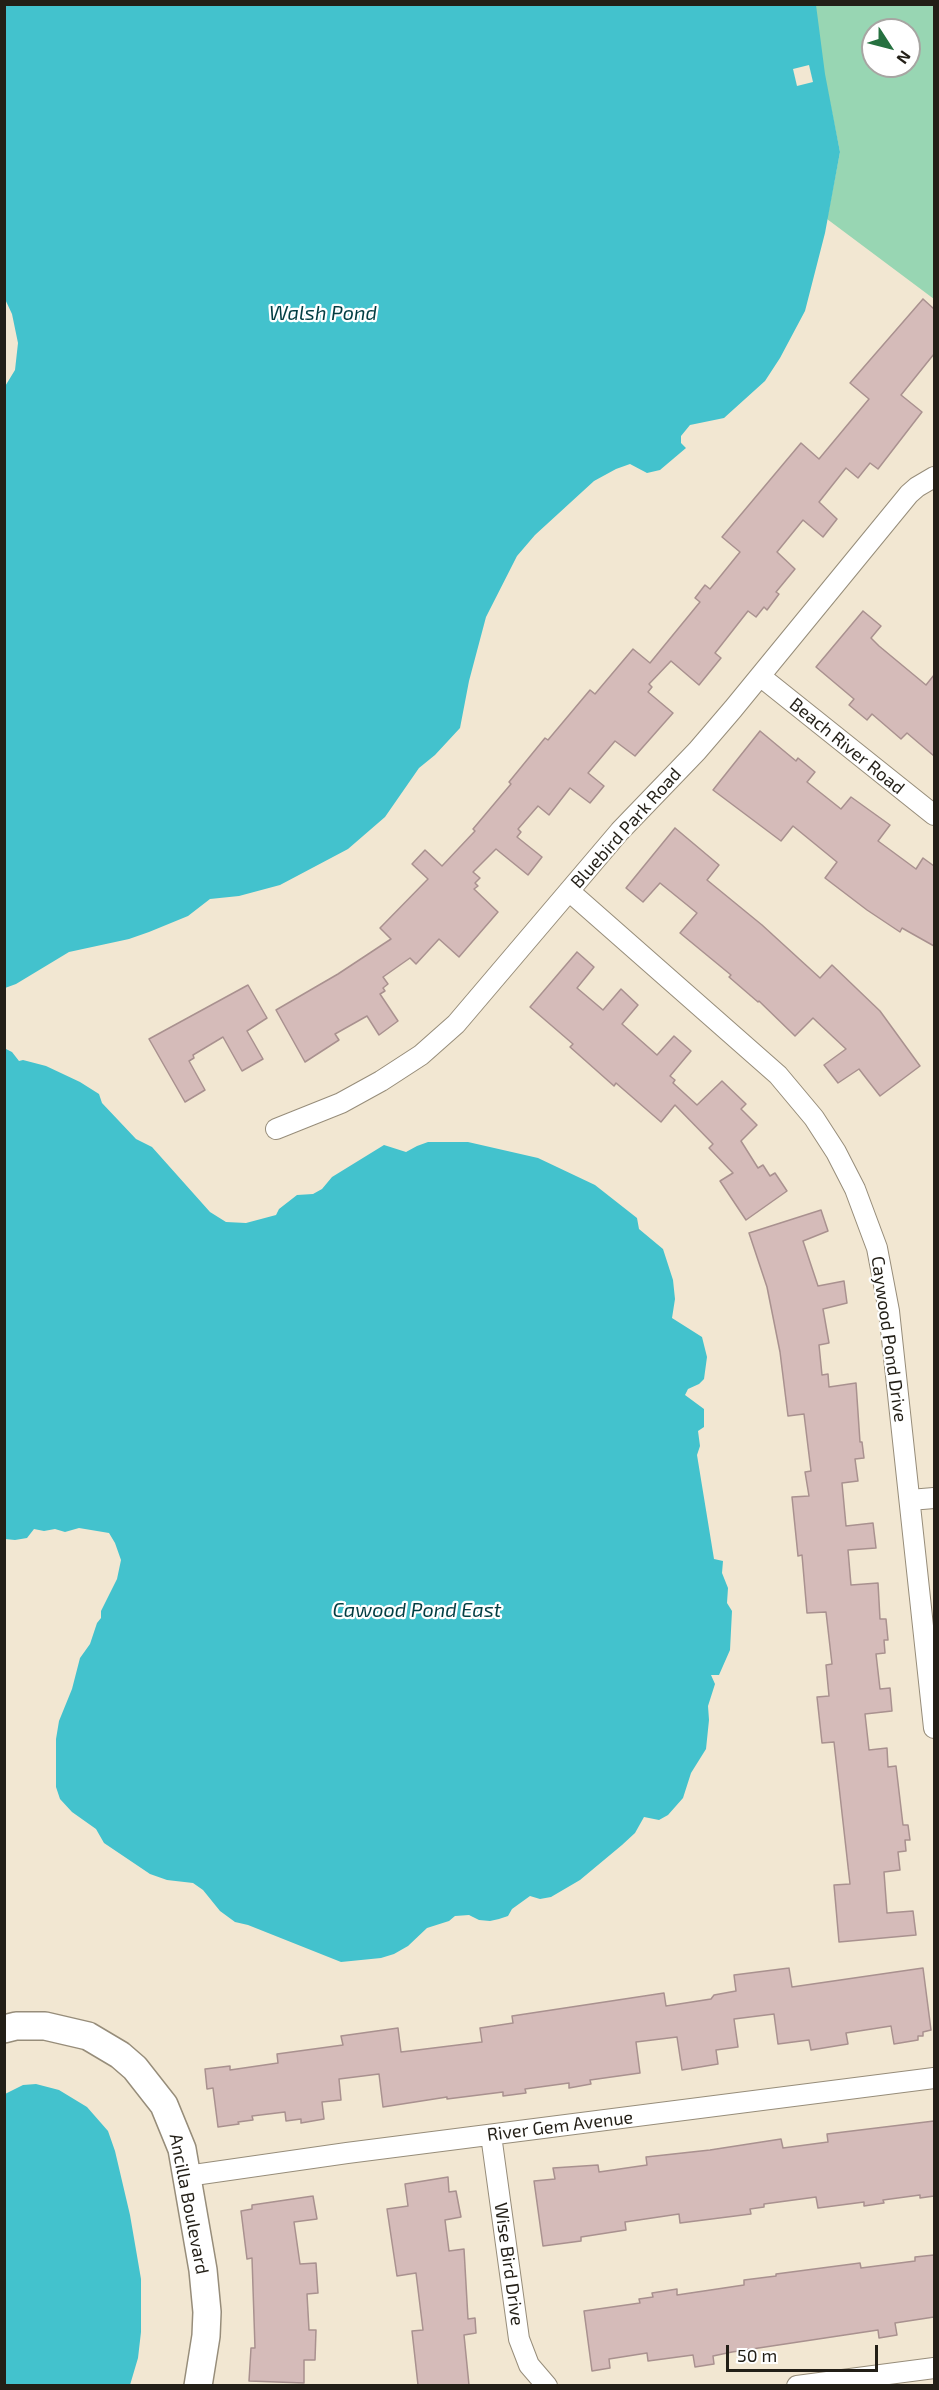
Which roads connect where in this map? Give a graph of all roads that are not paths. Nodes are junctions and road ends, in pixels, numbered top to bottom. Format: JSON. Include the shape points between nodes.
{"nodes":[{"id":1,"x":934,"y":477,"type":"edge"},
{"id":2,"x":760,"y":676,"type":"junction"},
{"id":3,"x":934,"y":815,"type":"edge"},
{"id":4,"x":568,"y":891,"type":"junction"},
{"id":5,"x":276,"y":1129,"type":"dead end"},
{"id":6,"x":934,"y":1498,"type":"edge"},
{"id":7,"x":910,"y":1500,"type":"junction"},
{"id":8,"x":934,"y":1728,"type":"edge"},
{"id":9,"x":4,"y":2029,"type":"edge"},
{"id":10,"x":934,"y":2078,"type":"edge"},
{"id":11,"x":491,"y":2135,"type":"junction"},
{"id":12,"x":187,"y":2176,"type":"junction"},
{"id":13,"x":934,"y":2368,"type":"edge"},
{"id":14,"x":198,"y":2385,"type":"edge"},
{"id":15,"x":547,"y":2385,"type":"edge"},
{"id":16,"x":797,"y":2385,"type":"edge"}],
"edges":[{"from":1,"to":2,"type":"street","name":"Bluebird Park Road","via":[[909,494]]},
{"from":2,"to":3,"type":"street","name":"Beach River Road"},
{"from":2,"to":4,"type":"street","name":"Bluebird Park Road"},
{"from":4,"to":5,"type":"street","name":"Bluebird Park Road","via":[[471,1008],[438,1041],[362,1092]]},
{"from":4,"to":7,"type":"street","name":"Caywood Pond Drive","via":[[778,1075],[803,1103],[836,1152],[863,1209],[882,1269]]},
{"from":6,"to":7,"type":"street"},
{"from":7,"to":8,"type":"street","name":"Caywood Pond Drive"},
{"from":9,"to":12,"type":"street","name":"Ancilla Boulevard","via":[[30,2025],[56,2028],[88,2036],[120,2055],[147,2081],[164,2105],[177,2133]]},
{"from":10,"to":11,"type":"street","name":"River Gem Avenue"},
{"from":11,"to":12,"type":"street","name":"River Gem Avenue"},
{"from":11,"to":15,"type":"street","name":"Wise Bird Drive","via":[[519,2339],[529,2366]]},
{"from":12,"to":14,"type":"street","name":"Ancilla Boulevard","via":[[206,2296],[206,2336]]},
{"from":13,"to":16,"type":"street"}]}
